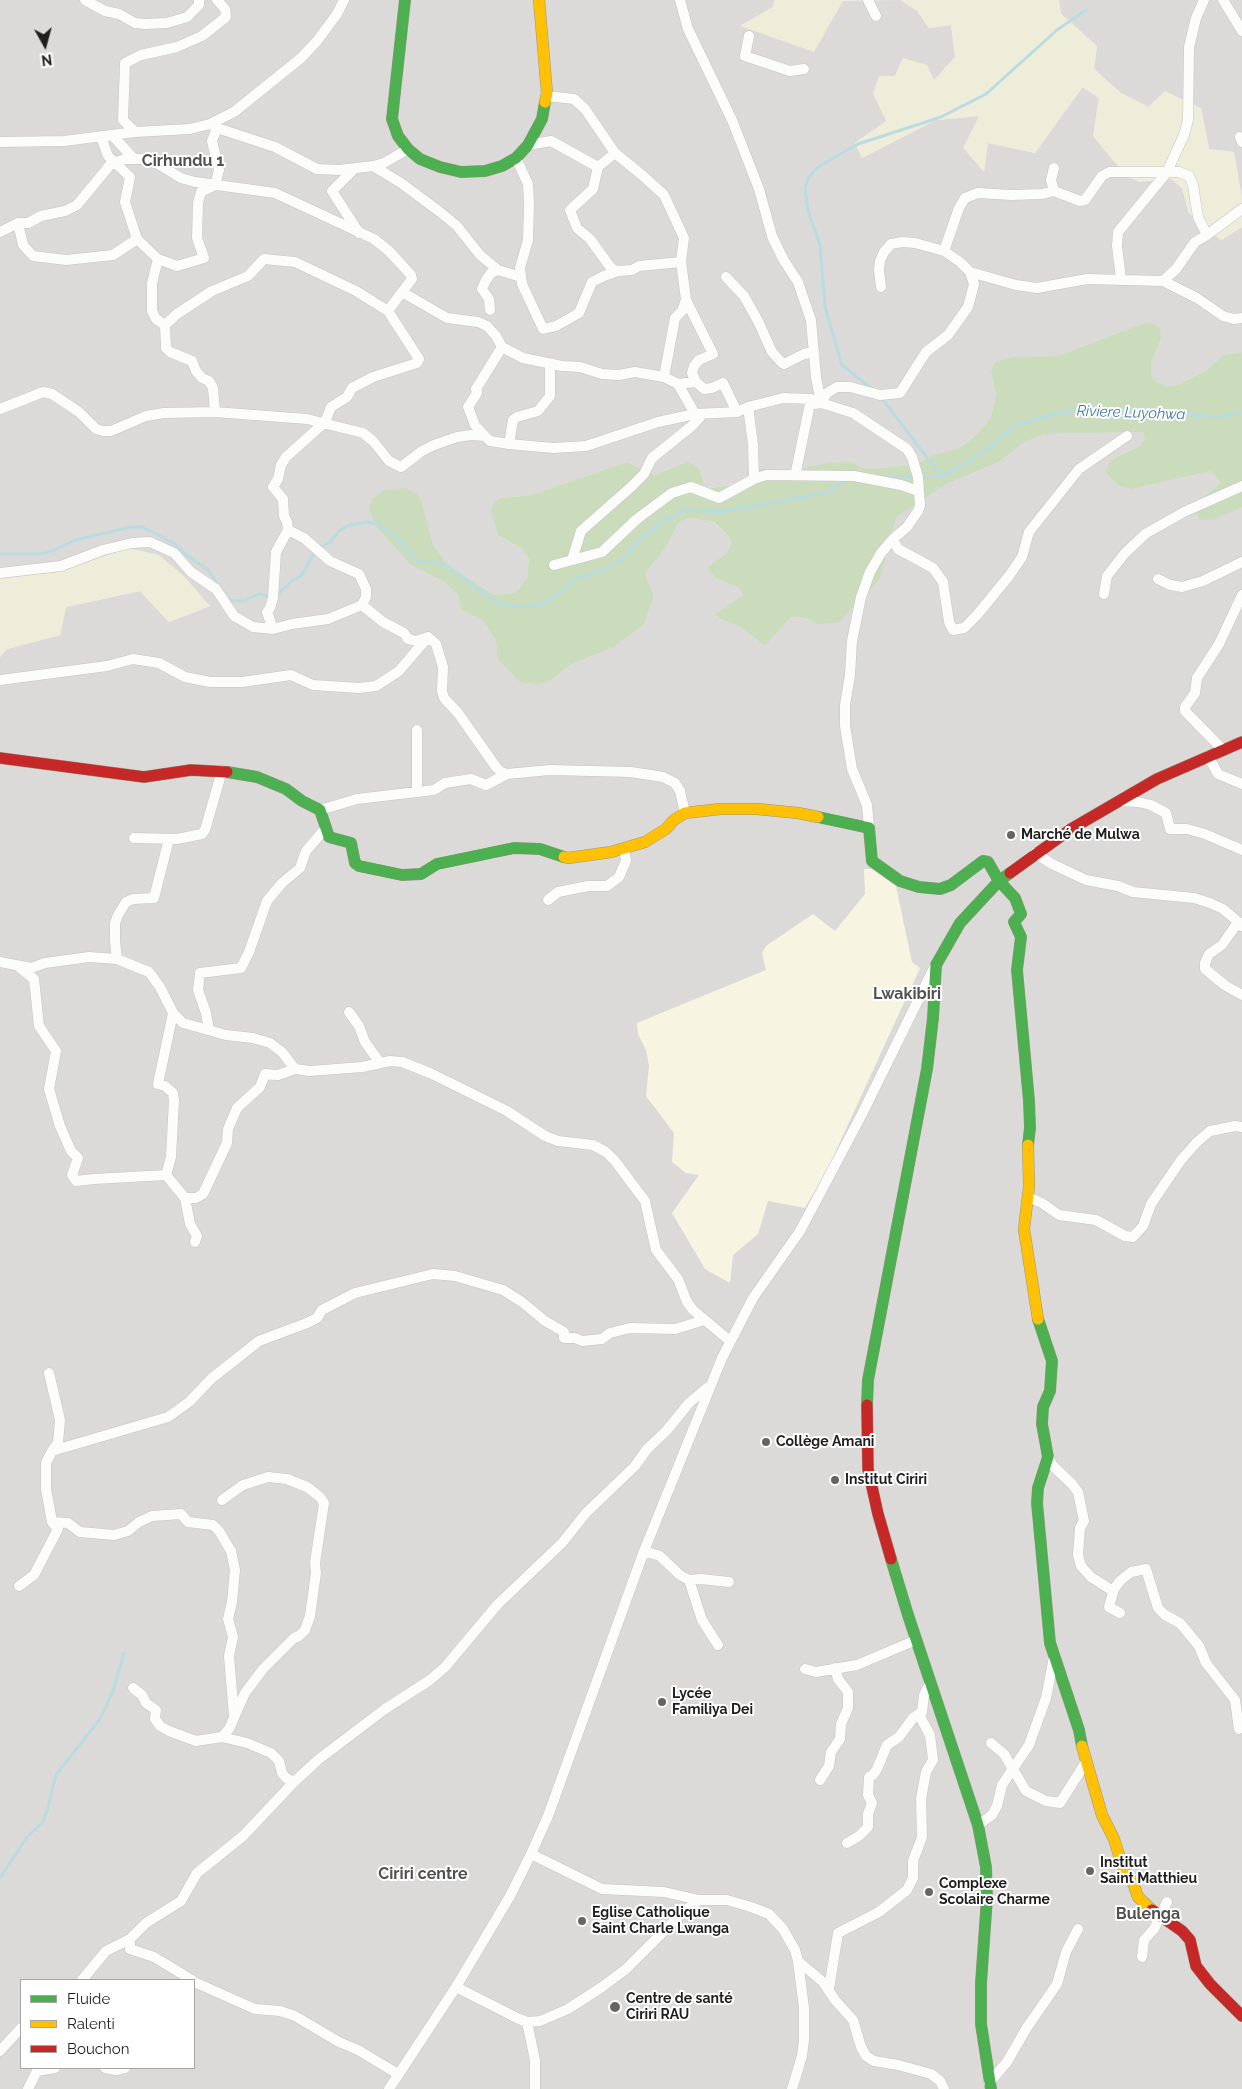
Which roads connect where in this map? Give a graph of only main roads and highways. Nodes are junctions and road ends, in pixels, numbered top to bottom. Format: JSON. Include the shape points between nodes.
{"nodes":[{"id":1,"x":405,"y":0,"type":"edge"},
{"id":2,"x":539,"y":0,"type":"edge"},
{"id":3,"x":1242,"y":742,"type":"edge"},
{"id":4,"x":0,"y":758,"type":"edge"},
{"id":5,"x":999,"y":882,"type":"junction"},
{"id":6,"x":1242,"y":2016,"type":"edge"},
{"id":7,"x":990,"y":2086,"type":"edge"}],
"edges":[{"from":1,"to":2,"type":"main road","via":[[392,119],[398,136],[420,159],[461,172],[485,171],[516,158],[528,145],[542,119],[546,96]]},
{"from":3,"to":5,"type":"main road","via":[[1157,779],[1118,801],[1035,854]]},
{"from":4,"to":5,"type":"main road","via":[[144,777],[191,770],[258,777],[320,810],[329,837],[351,844],[355,863],[359,866],[413,876],[436,864],[514,848],[540,849],[568,858],[594,856],[646,842],[685,813],[720,808],[804,814],[869,828],[872,861],[909,885],[945,888],[986,860]]},
{"from":5,"to":6,"type":"main road","via":[[1015,898],[1021,914],[1014,922],[1021,937],[1017,970],[1029,1101],[1028,1197],[1024,1229],[1037,1314],[1052,1361],[1050,1391],[1043,1407],[1048,1457],[1038,1488],[1038,1503],[1048,1627],[1054,1657],[1079,1730],[1102,1815],[1138,1897],[1190,1940],[1196,1966]]},
{"from":5,"to":7,"type":"main road","via":[[960,923],[936,965],[927,1069],[874,1344],[866,1417],[872,1493],[930,1684],[978,1825],[986,1867],[981,2024]]}]}
